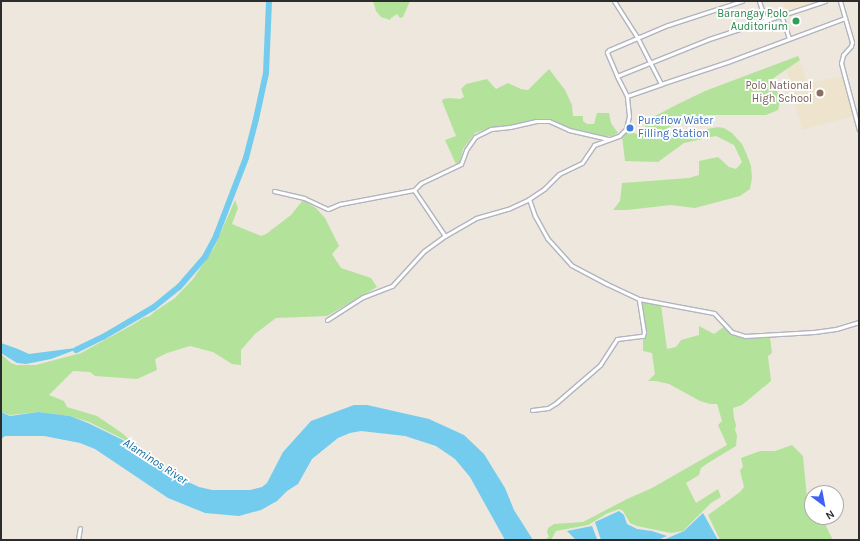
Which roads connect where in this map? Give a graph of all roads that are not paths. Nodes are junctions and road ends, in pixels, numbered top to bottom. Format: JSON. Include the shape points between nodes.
{"nodes":[{"id":1,"x":614,"y":1,"type":"edge"},
{"id":2,"x":742,"y":1,"type":"edge"},
{"id":3,"x":759,"y":1,"type":"edge"},
{"id":4,"x":825,"y":1,"type":"edge"},
{"id":5,"x":842,"y":1,"type":"edge"},
{"id":6,"x":782,"y":15,"type":"junction"},
{"id":7,"x":845,"y":18,"type":"junction"},
{"id":8,"x":765,"y":20,"type":"junction"},
{"id":9,"x":637,"y":37,"type":"junction"},
{"id":10,"x":789,"y":38,"type":"junction"},
{"id":11,"x":651,"y":62,"type":"junction"},
{"id":12,"x":617,"y":76,"type":"junction"},
{"id":13,"x":661,"y":84,"type":"junction"},
{"id":14,"x":627,"y":96,"type":"junction"},
{"id":15,"x":859,"y":130,"type":"edge"},
{"id":16,"x":609,"y":139,"type":"junction"},
{"id":17,"x":414,"y":190,"type":"junction"},
{"id":18,"x":274,"y":191,"type":"dead end"},
{"id":19,"x":529,"y":199,"type":"junction"},
{"id":20,"x":444,"y":236,"type":"junction"},
{"id":21,"x":639,"y":298,"type":"junction"},
{"id":22,"x":327,"y":320,"type":"dead end"},
{"id":23,"x":859,"y":322,"type":"edge"},
{"id":24,"x":532,"y":410,"type":"dead end"},
{"id":25,"x":80,"y":528,"type":"dead end"},
{"id":26,"x":78,"y":540,"type":"edge"}],
"edges":[{"from":1,"to":9,"type":"street"},
{"from":2,"to":9,"type":"street"},
{"from":3,"to":8,"type":"street"},
{"from":4,"to":6,"type":"street"},
{"from":5,"to":7,"type":"street"},
{"from":6,"to":8,"type":"street"},
{"from":6,"to":10,"type":"street"},
{"from":7,"to":10,"type":"street"},
{"from":7,"to":15,"type":"street","via":[[852,42],[841,63]]},
{"from":8,"to":11,"type":"street"},
{"from":9,"to":11,"type":"street"},
{"from":9,"to":12,"type":"street","via":[[608,51]]},
{"from":10,"to":13,"type":"street"},
{"from":11,"to":12,"type":"street"},
{"from":11,"to":13,"type":"street"},
{"from":12,"to":14,"type":"street"},
{"from":13,"to":14,"type":"street"},
{"from":14,"to":16,"type":"street","via":[[627,125],[619,136]]},
{"from":16,"to":17,"type":"street","via":[[569,130],[549,121],[491,129],[471,141],[461,164],[421,183]]},
{"from":16,"to":19,"type":"street","via":[[594,144],[582,163],[559,174]]},
{"from":17,"to":18,"type":"street","via":[[340,204],[328,210],[299,196]]},
{"from":17,"to":20,"type":"street"},
{"from":19,"to":20,"type":"street","via":[[508,209],[476,218]]},
{"from":19,"to":21,"type":"street","via":[[540,227],[563,258],[585,274]]},
{"from":20,"to":22,"type":"street","via":[[424,251],[388,288],[363,297]]},
{"from":21,"to":23,"type":"street","via":[[714,313],[732,332],[745,336],[820,332]]},
{"from":21,"to":24,"type":"street","via":[[643,336],[617,339],[600,365],[556,403],[548,408]]},
{"from":25,"to":26,"type":"street"}]}
